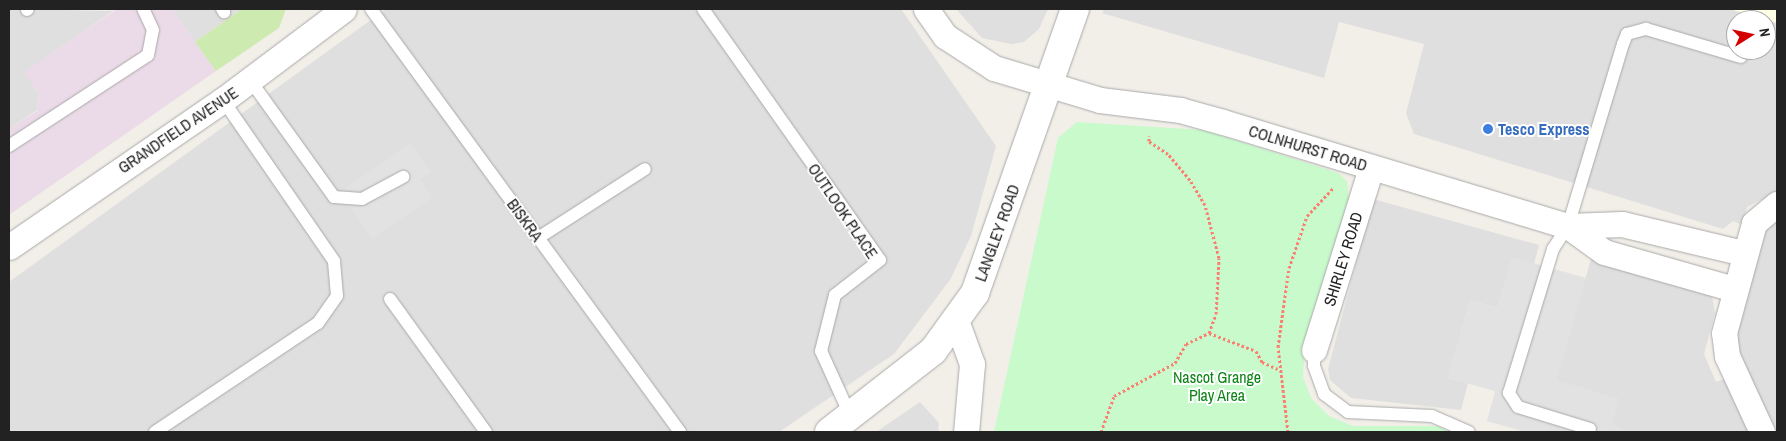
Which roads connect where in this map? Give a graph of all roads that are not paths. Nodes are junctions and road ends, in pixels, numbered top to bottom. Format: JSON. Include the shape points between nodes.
{"nodes":[{"id":1,"x":143,"y":9,"type":"edge"},
{"id":2,"x":344,"y":9,"type":"edge"},
{"id":3,"x":371,"y":9,"type":"edge"},
{"id":4,"x":703,"y":9,"type":"edge"},
{"id":5,"x":926,"y":9,"type":"edge"},
{"id":6,"x":1075,"y":9,"type":"edge"},
{"id":7,"x":318,"y":17,"type":"edge"},
{"id":8,"x":1726,"y":53,"type":"edge"},
{"id":9,"x":250,"y":80,"type":"junction"},
{"id":10,"x":1045,"y":85,"type":"junction"},
{"id":11,"x":223,"y":100,"type":"junction"},
{"id":12,"x":9,"y":146,"type":"edge"},
{"id":13,"x":1371,"y":168,"type":"junction"},
{"id":14,"x":645,"y":169,"type":"dead end"},
{"id":15,"x":403,"y":177,"type":"dead end"},
{"id":16,"x":1777,"y":204,"type":"edge"},
{"id":17,"x":1568,"y":226,"type":"junction"},
{"id":18,"x":538,"y":238,"type":"junction"},
{"id":19,"x":9,"y":247,"type":"edge"},
{"id":20,"x":1743,"y":253,"type":"junction"},
{"id":21,"x":1734,"y":289,"type":"junction"},
{"id":22,"x":390,"y":299,"type":"dead end"},
{"id":23,"x":957,"y":323,"type":"junction"},
{"id":24,"x":1314,"y":350,"type":"joint"},
{"id":25,"x":851,"y":417,"type":"junction"},
{"id":26,"x":1590,"y":429,"type":"dead end"},
{"id":27,"x":155,"y":432,"type":"edge"},
{"id":28,"x":486,"y":432,"type":"edge"},
{"id":29,"x":680,"y":432,"type":"edge"},
{"id":30,"x":829,"y":432,"type":"edge"},
{"id":31,"x":966,"y":432,"type":"edge"},
{"id":32,"x":1470,"y":432,"type":"edge"},
{"id":33,"x":1762,"y":432,"type":"edge"}],
"edges":[{"from":1,"to":12,"type":"lane","via":[[153,30],[148,55]]},
{"from":2,"to":7,"type":"street","name":"GRANDFIELD AVENUE"},
{"from":3,"to":18,"type":"lane","name":"BISKRA"},
{"from":4,"to":25,"type":"lane","name":"OUTLOOK PLACE","via":[[880,260],[835,295],[821,351]]},
{"from":5,"to":10,"type":"street","name":"COLNHURST ROAD","via":[[946,36],[982,64]]},
{"from":6,"to":10,"type":"street","name":"LANGLEY ROAD"},
{"from":7,"to":9,"type":"street","name":"GRANDFIELD AVENUE"},
{"from":8,"to":17,"type":"lane","via":[[1646,29],[1627,34]]},
{"from":9,"to":11,"type":"street","name":"GRANDFIELD AVENUE"},
{"from":9,"to":15,"type":"lane","via":[[334,197],[362,199]]},
{"from":10,"to":13,"type":"street","name":"COLNHURST ROAD","via":[[1100,100],[1180,110]]},
{"from":10,"to":23,"type":"street","name":"LANGLEY ROAD","via":[[990,260]]},
{"from":11,"to":19,"type":"street","name":"GRANDFIELD AVENUE"},
{"from":11,"to":27,"type":"lane","via":[[334,260],[337,296],[318,323]]},
{"from":13,"to":17,"type":"street","name":"COLNHURST ROAD"},
{"from":13,"to":24,"type":"street","name":"SHIRLEY ROAD"},
{"from":14,"to":18,"type":"lane"},
{"from":16,"to":20,"type":"street","via":[[1754,223]]},
{"from":17,"to":20,"type":"street","name":"COLNHURST ROAD","via":[[1622,224]]},
{"from":17,"to":21,"type":"street","name":"COLNHURST ROAD","via":[[1604,252]]},
{"from":17,"to":26,"type":"lane","via":[[1553,249],[1509,393],[1518,407]]},
{"from":18,"to":29,"type":"lane","name":"BISKRA"},
{"from":20,"to":21,"type":"street"},
{"from":21,"to":33,"type":"street","via":[[1724,346]]},
{"from":22,"to":28,"type":"lane"},
{"from":23,"to":25,"type":"street","name":"LANGLEY ROAD","via":[[911,372]]},
{"from":23,"to":31,"type":"street","via":[[972,364]]},
{"from":24,"to":32,"type":"lane","via":[[1317,380],[1324,394],[1348,412],[1432,416]]},
{"from":25,"to":30,"type":"street","name":"LANGLEY ROAD"}]}
